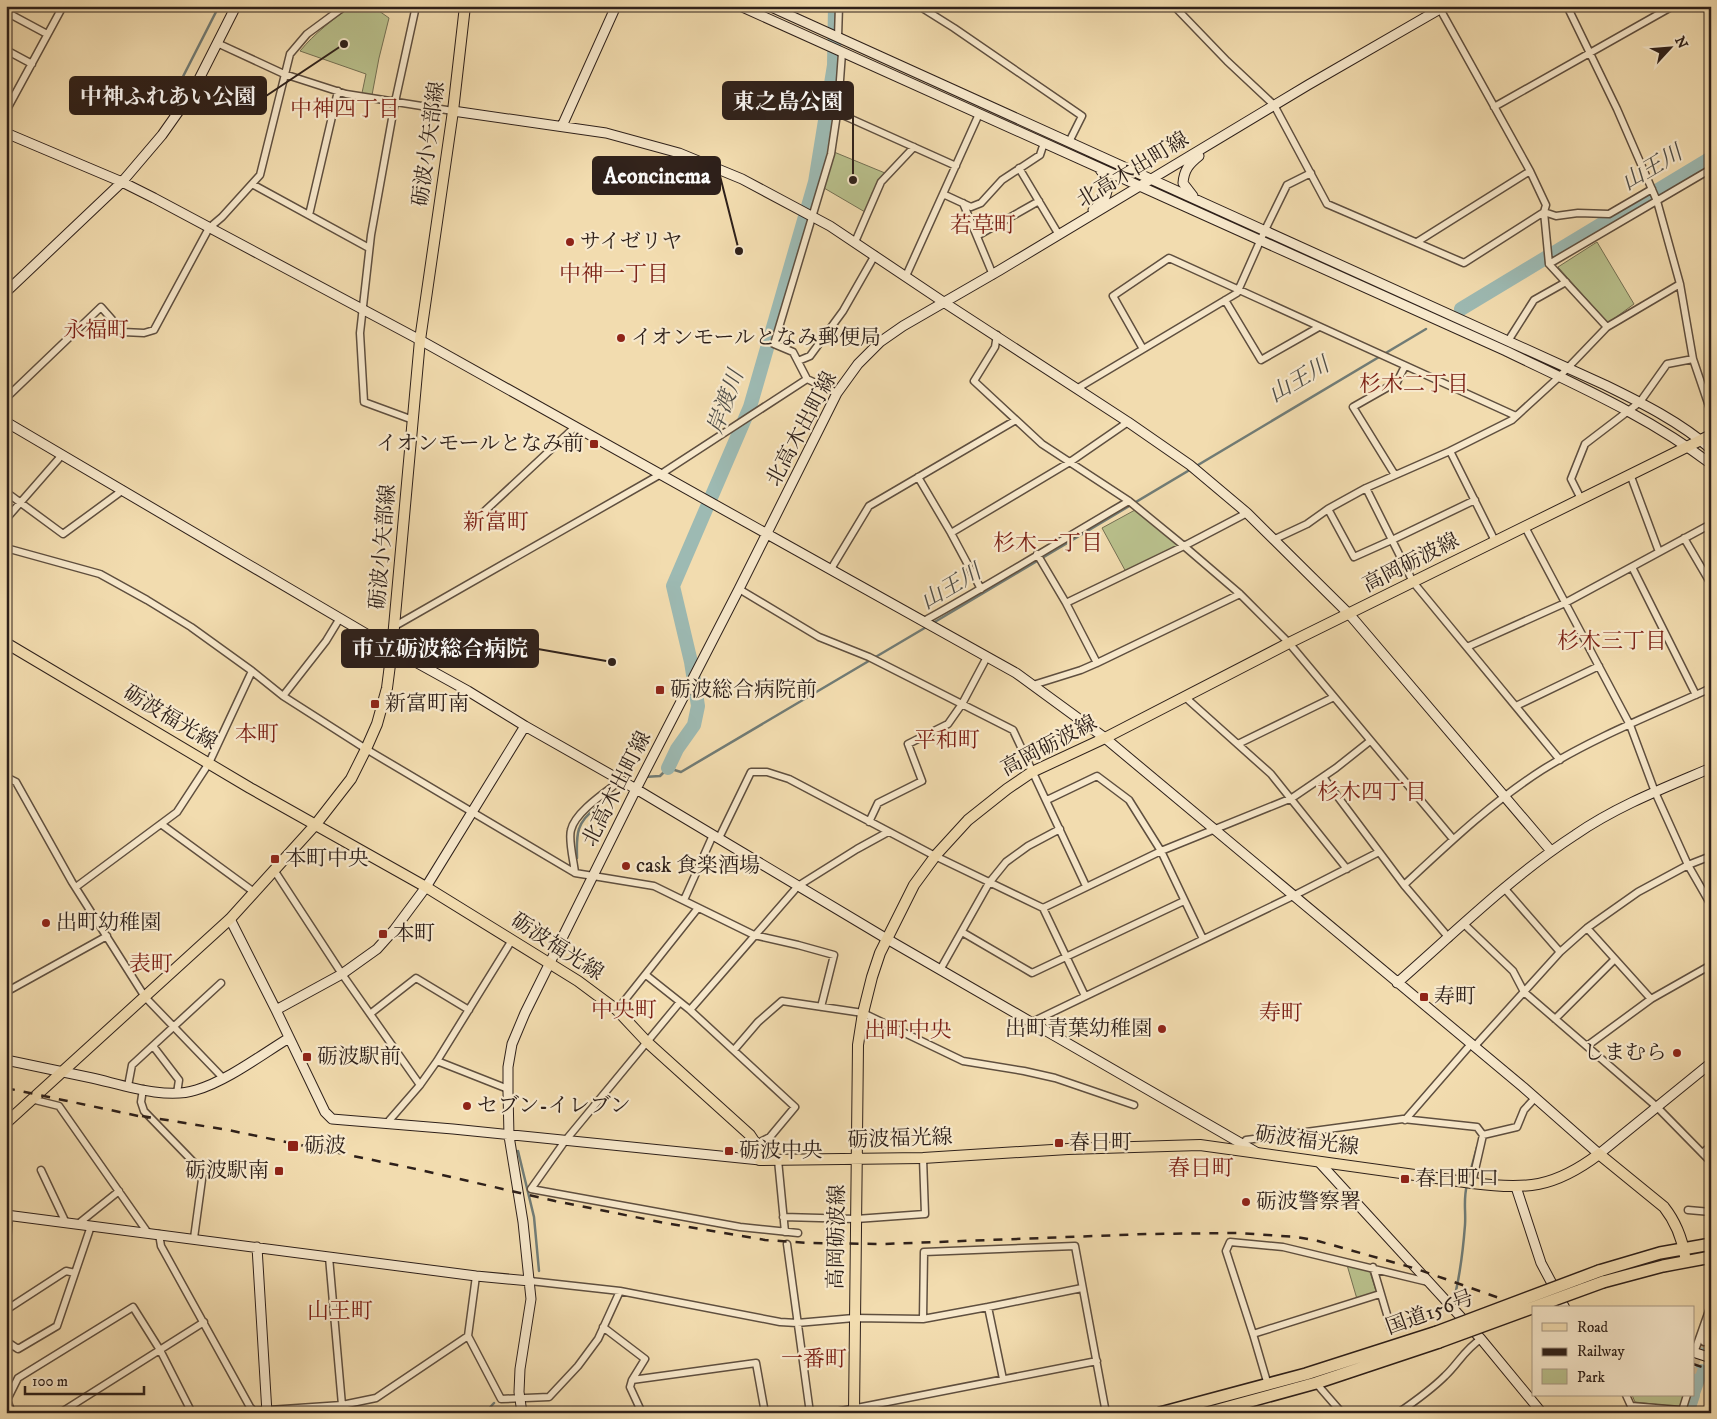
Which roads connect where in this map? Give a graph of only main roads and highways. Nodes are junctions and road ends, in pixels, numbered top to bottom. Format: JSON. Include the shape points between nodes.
{"nodes":[{"id":1,"x":465,"y":6,"type":"edge"},
{"id":2,"x":1711,"y":435,"type":"edge"},
{"id":3,"x":6,"y":643,"type":"edge"},
{"id":4,"x":316,"y":824,"type":"junction"},
{"id":5,"x":6,"y":1123,"type":"edge"},
{"id":6,"x":857,"y":1159,"type":"junction"},
{"id":7,"x":1711,"y":1244,"type":"edge"},
{"id":8,"x":1684,"y":1248,"type":"junction"},
{"id":9,"x":1711,"y":1256,"type":"edge"},
{"id":10,"x":1686,"y":1261,"type":"junction"},
{"id":11,"x":1601,"y":1277,"type":"junction"},
{"id":12,"x":1438,"y":1337,"type":"junction"},
{"id":13,"x":1191,"y":1409,"type":"edge"},
{"id":14,"x":854,"y":1411,"type":"edge"},
{"id":15,"x":1160,"y":1413,"type":"edge"},
{"id":16,"x":1207,"y":1413,"type":"edge"}],
"edges":[{"from":1,"to":4,"type":"main road","name":"砺波小矢部線","via":[[420,340],[387,688],[376,724],[351,778]]},
{"from":2,"to":6,"type":"main road","name":"高岡砺波線","via":[[1032,772],[968,820],[914,884],[880,953],[872,977],[858,1045]]},
{"from":3,"to":4,"type":"main road","name":"砺波福光線"},
{"from":4,"to":5,"type":"main road","name":"砺波小矢部線","via":[[230,919]]},
{"from":4,"to":6,"type":"main road","name":"砺波福光線","via":[[512,940],[617,1010],[647,1042],[750,1135],[760,1160]]},
{"from":6,"to":8,"type":"main road","name":"砺波福光線","via":[[1200,1145],[1516,1187],[1561,1178],[1599,1154],[1664,1208],[1671,1216]]},
{"from":6,"to":14,"type":"main road","name":"高岡砺波線"},
{"from":7,"to":8,"type":"highway","name":"国道156号"},
{"from":8,"to":10,"type":"main road"},
{"from":8,"to":11,"type":"highway","name":"国道156号","via":[[1660,1253]]},
{"from":9,"to":10,"type":"highway","name":"国道156号"},
{"from":10,"to":11,"type":"highway","name":"国道156号"},
{"from":11,"to":12,"type":"highway","name":"国道156号","bridge":true},
{"from":12,"to":13,"type":"highway","name":"国道156号"},
{"from":12,"to":16,"type":"highway","name":"国道156号","via":[[1316,1383]]},
{"from":13,"to":15,"type":"highway","name":"国道156号"}]}
